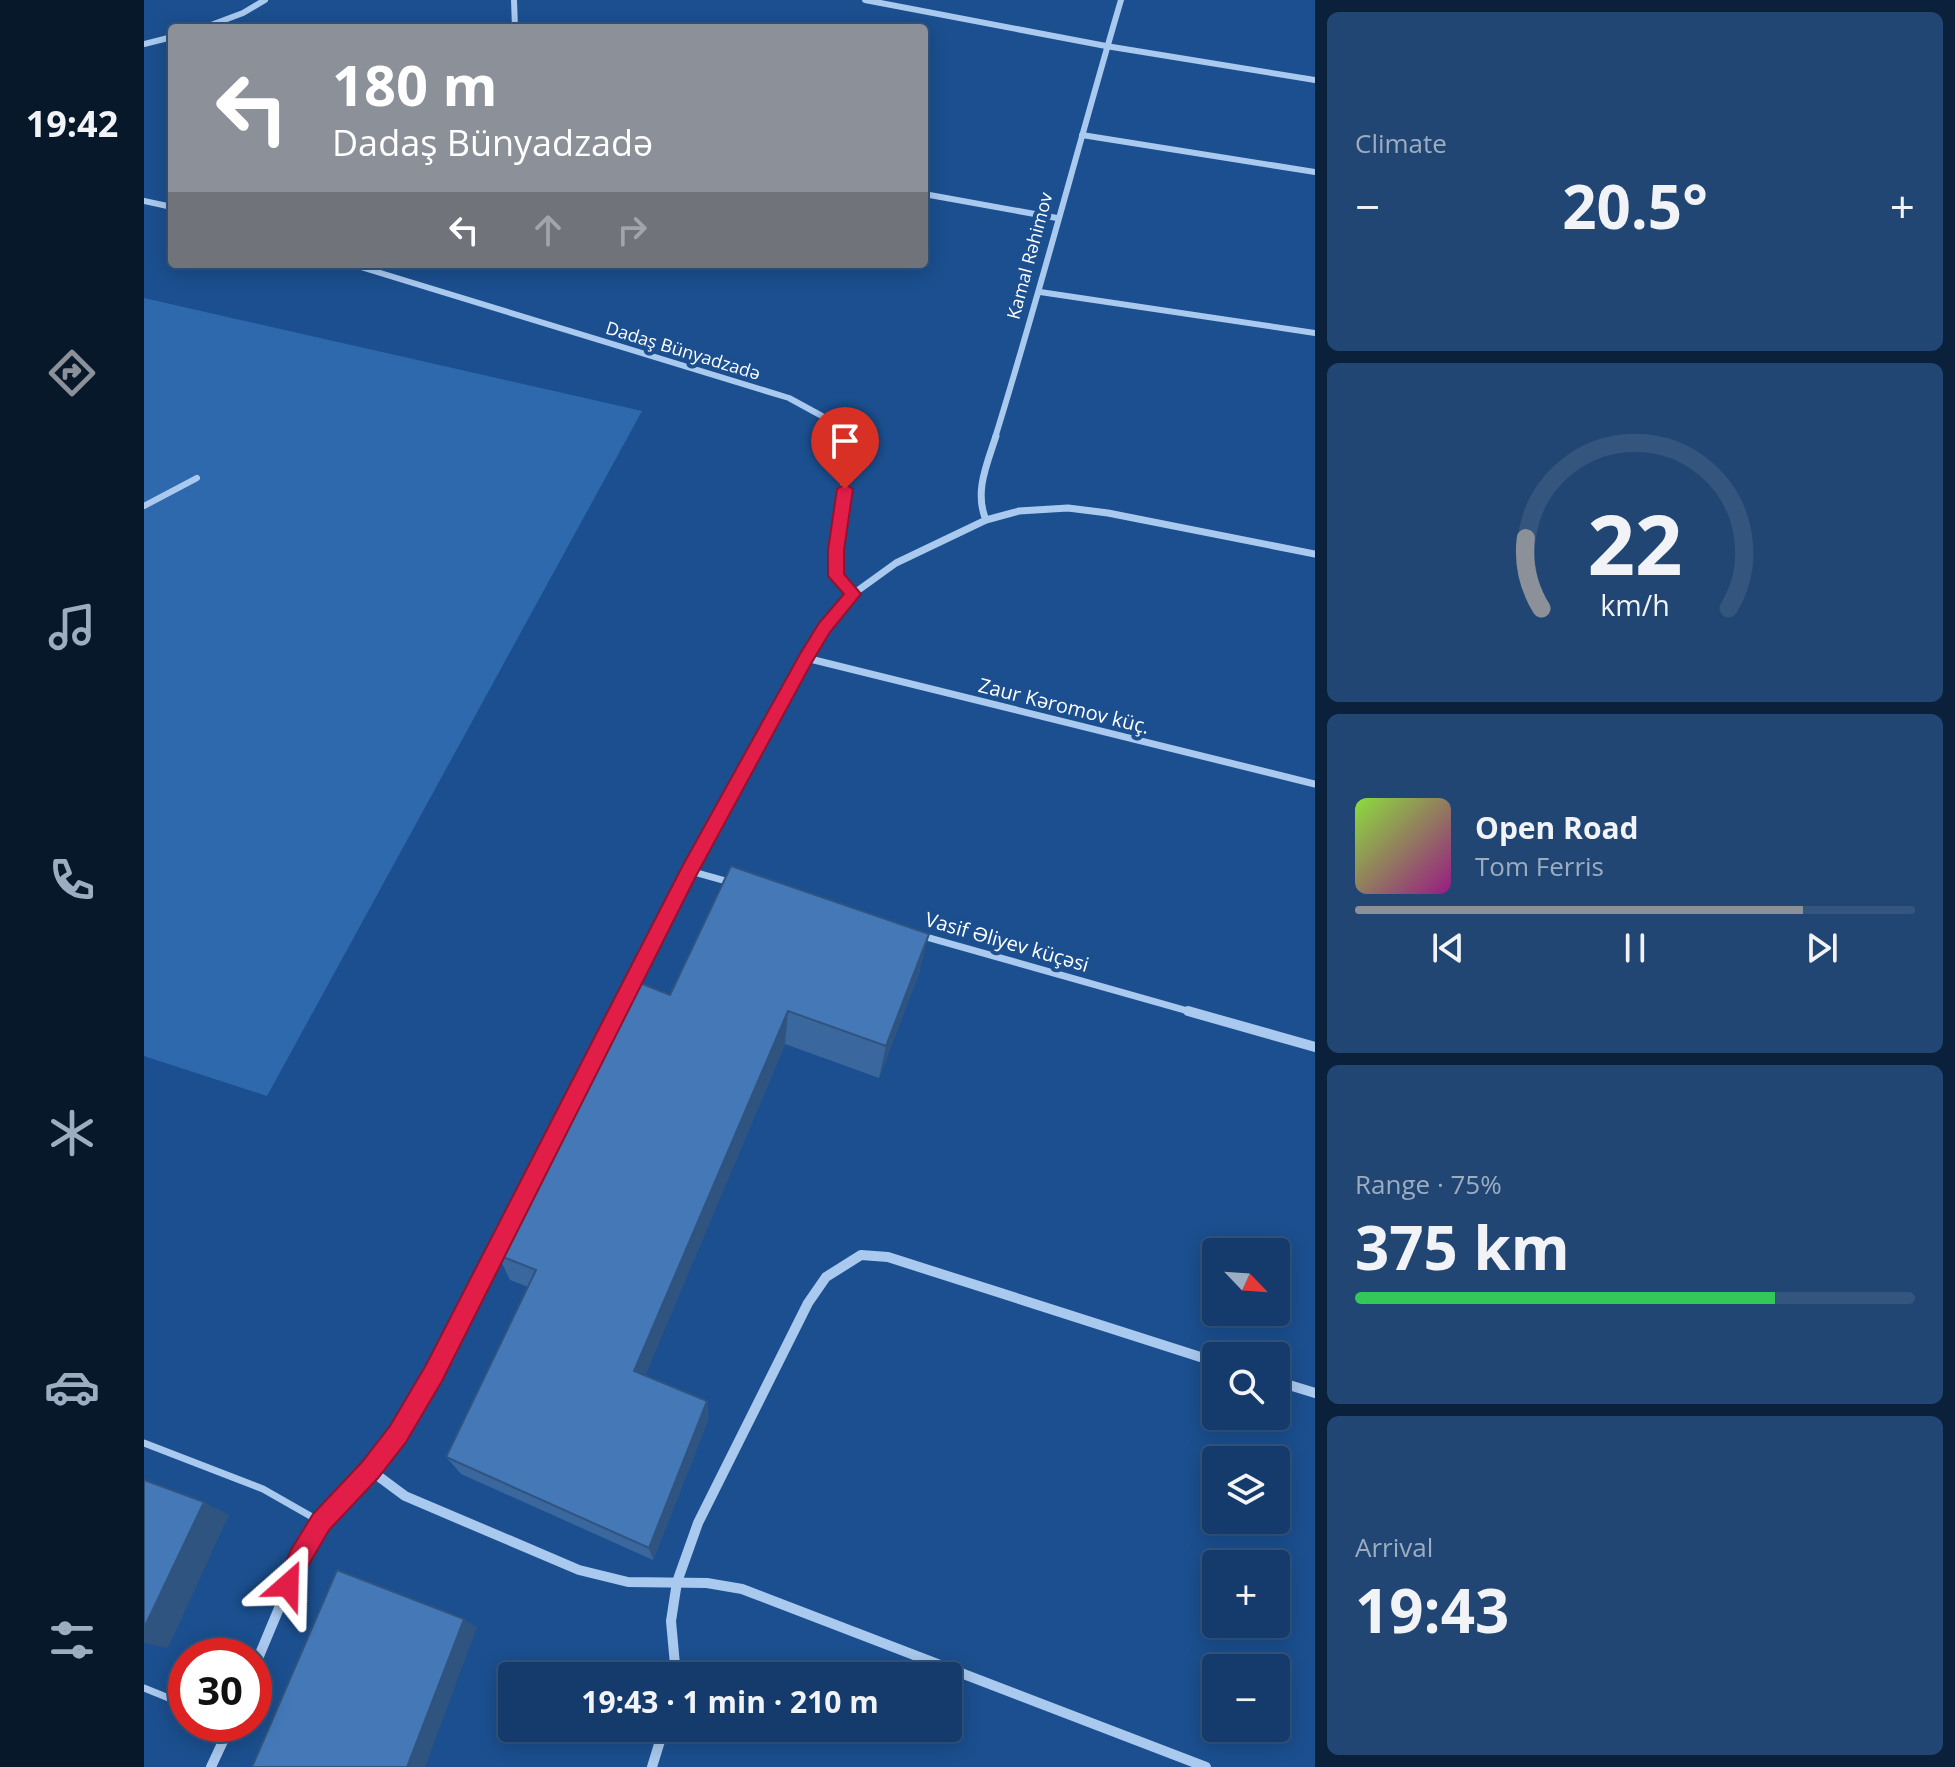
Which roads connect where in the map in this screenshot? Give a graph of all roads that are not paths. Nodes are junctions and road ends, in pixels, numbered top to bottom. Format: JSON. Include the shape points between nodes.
{"nodes":[{"id":1,"x":265,"y":0,"type":"edge"},
{"id":2,"x":514,"y":0,"type":"edge"},
{"id":3,"x":865,"y":0,"type":"edge"},
{"id":4,"x":1121,"y":0,"type":"edge"},
{"id":5,"x":214,"y":24,"type":"edge"},
{"id":6,"x":515,"y":24,"type":"edge"},
{"id":7,"x":168,"y":38,"type":"edge"},
{"id":8,"x":144,"y":44,"type":"edge"},
{"id":9,"x":1106,"y":46,"type":"junction"},
{"id":10,"x":1315,"y":80,"type":"edge"},
{"id":11,"x":1082,"y":135,"type":"junction"},
{"id":12,"x":1315,"y":172,"type":"edge"},
{"id":13,"x":928,"y":195,"type":"edge"},
{"id":14,"x":144,"y":201,"type":"edge"},
{"id":15,"x":168,"y":206,"type":"edge"},
{"id":16,"x":1057,"y":218,"type":"junction"},
{"id":17,"x":364,"y":268,"type":"edge"},
{"id":18,"x":1040,"y":292,"type":"junction"},
{"id":19,"x":1315,"y":333,"type":"edge"},
{"id":20,"x":197,"y":478,"type":"dead end"},
{"id":21,"x":144,"y":506,"type":"edge"},
{"id":22,"x":986,"y":520,"type":"junction"},
{"id":23,"x":1315,"y":554,"type":"edge"},
{"id":24,"x":853,"y":594,"type":"junction"},
{"id":25,"x":806,"y":658,"type":"junction"},
{"id":26,"x":1315,"y":784,"type":"edge"},
{"id":27,"x":690,"y":871,"type":"junction"},
{"id":28,"x":751,"y":888,"type":"edge"},
{"id":29,"x":903,"y":931,"type":"edge"},
{"id":30,"x":1315,"y":1047,"type":"edge"},
{"id":31,"x":1202,"y":1358,"type":"edge"},
{"id":32,"x":1290,"y":1385,"type":"edge"},
{"id":33,"x":1315,"y":1393,"type":"edge"},
{"id":34,"x":144,"y":1443,"type":"edge"},
{"id":35,"x":370,"y":1470,"type":"junction"},
{"id":36,"x":321,"y":1522,"type":"junction"},
{"id":37,"x":677,"y":1582,"type":"junction"},
{"id":38,"x":267,"y":1638,"type":"edge"},
{"id":39,"x":677,"y":1662,"type":"edge"},
{"id":40,"x":144,"y":1688,"type":"edge"},
{"id":41,"x":168,"y":1698,"type":"edge"},
{"id":42,"x":223,"y":1742,"type":"edge"},
{"id":43,"x":660,"y":1742,"type":"edge"},
{"id":44,"x":211,"y":1767,"type":"edge"},
{"id":45,"x":652,"y":1767,"type":"edge"},
{"id":46,"x":1206,"y":1767,"type":"edge"}],
"edges":[{"from":1,"to":5,"type":"street"},
{"from":2,"to":6,"type":"street"},
{"from":3,"to":9,"type":"street"},
{"from":4,"to":9,"type":"street","name":"Kamal Rəhimov"},
{"from":7,"to":8,"type":"street"},
{"from":9,"to":10,"type":"street"},
{"from":9,"to":11,"type":"street","name":"Kamal Rəhimov"},
{"from":11,"to":12,"type":"street"},
{"from":11,"to":16,"type":"street","name":"Kamal Rəhimov"},
{"from":13,"to":16,"type":"street"},
{"from":14,"to":15,"type":"street"},
{"from":16,"to":18,"type":"street","name":"Kamal Rəhimov"},
{"from":17,"to":24,"type":"street","name":"Dadaş Bünyadzadə","via":[[776,394],[814,411],[828,421],[840,445],[845,489],[836,576]]},
{"from":18,"to":19,"type":"street"},
{"from":18,"to":22,"type":"street","name":"Kamal Rəhimov","via":[[982,482],[980,506]]},
{"from":20,"to":21,"type":"lane"},
{"from":22,"to":23,"type":"street","via":[[1019,511],[1068,508]]},
{"from":22,"to":24,"type":"street","via":[[896,563]]},
{"from":24,"to":25,"type":"street"},
{"from":25,"to":26,"type":"street","name":"Zaur Kəromov küç."},
{"from":25,"to":27,"type":"street"},
{"from":27,"to":28,"type":"street"},
{"from":27,"to":35,"type":"street","via":[[434,1373]]},
{"from":29,"to":30,"type":"street","name":"Vasif Əliyev küçəsi"},
{"from":31,"to":37,"type":"street","via":[[888,1257],[861,1255],[826,1277],[808,1303],[698,1523]]},
{"from":32,"to":33,"type":"street"},
{"from":34,"to":36,"type":"lane","via":[[263,1489]]},
{"from":35,"to":36,"type":"street"},
{"from":35,"to":37,"type":"street","via":[[405,1496],[579,1570],[628,1582]]},
{"from":36,"to":38,"type":"street"},
{"from":37,"to":39,"type":"street","via":[[671,1621]]},
{"from":37,"to":46,"type":"street","via":[[742,1589]]},
{"from":40,"to":41,"type":"lane"},
{"from":42,"to":44,"type":"street"},
{"from":43,"to":45,"type":"street"}]}
